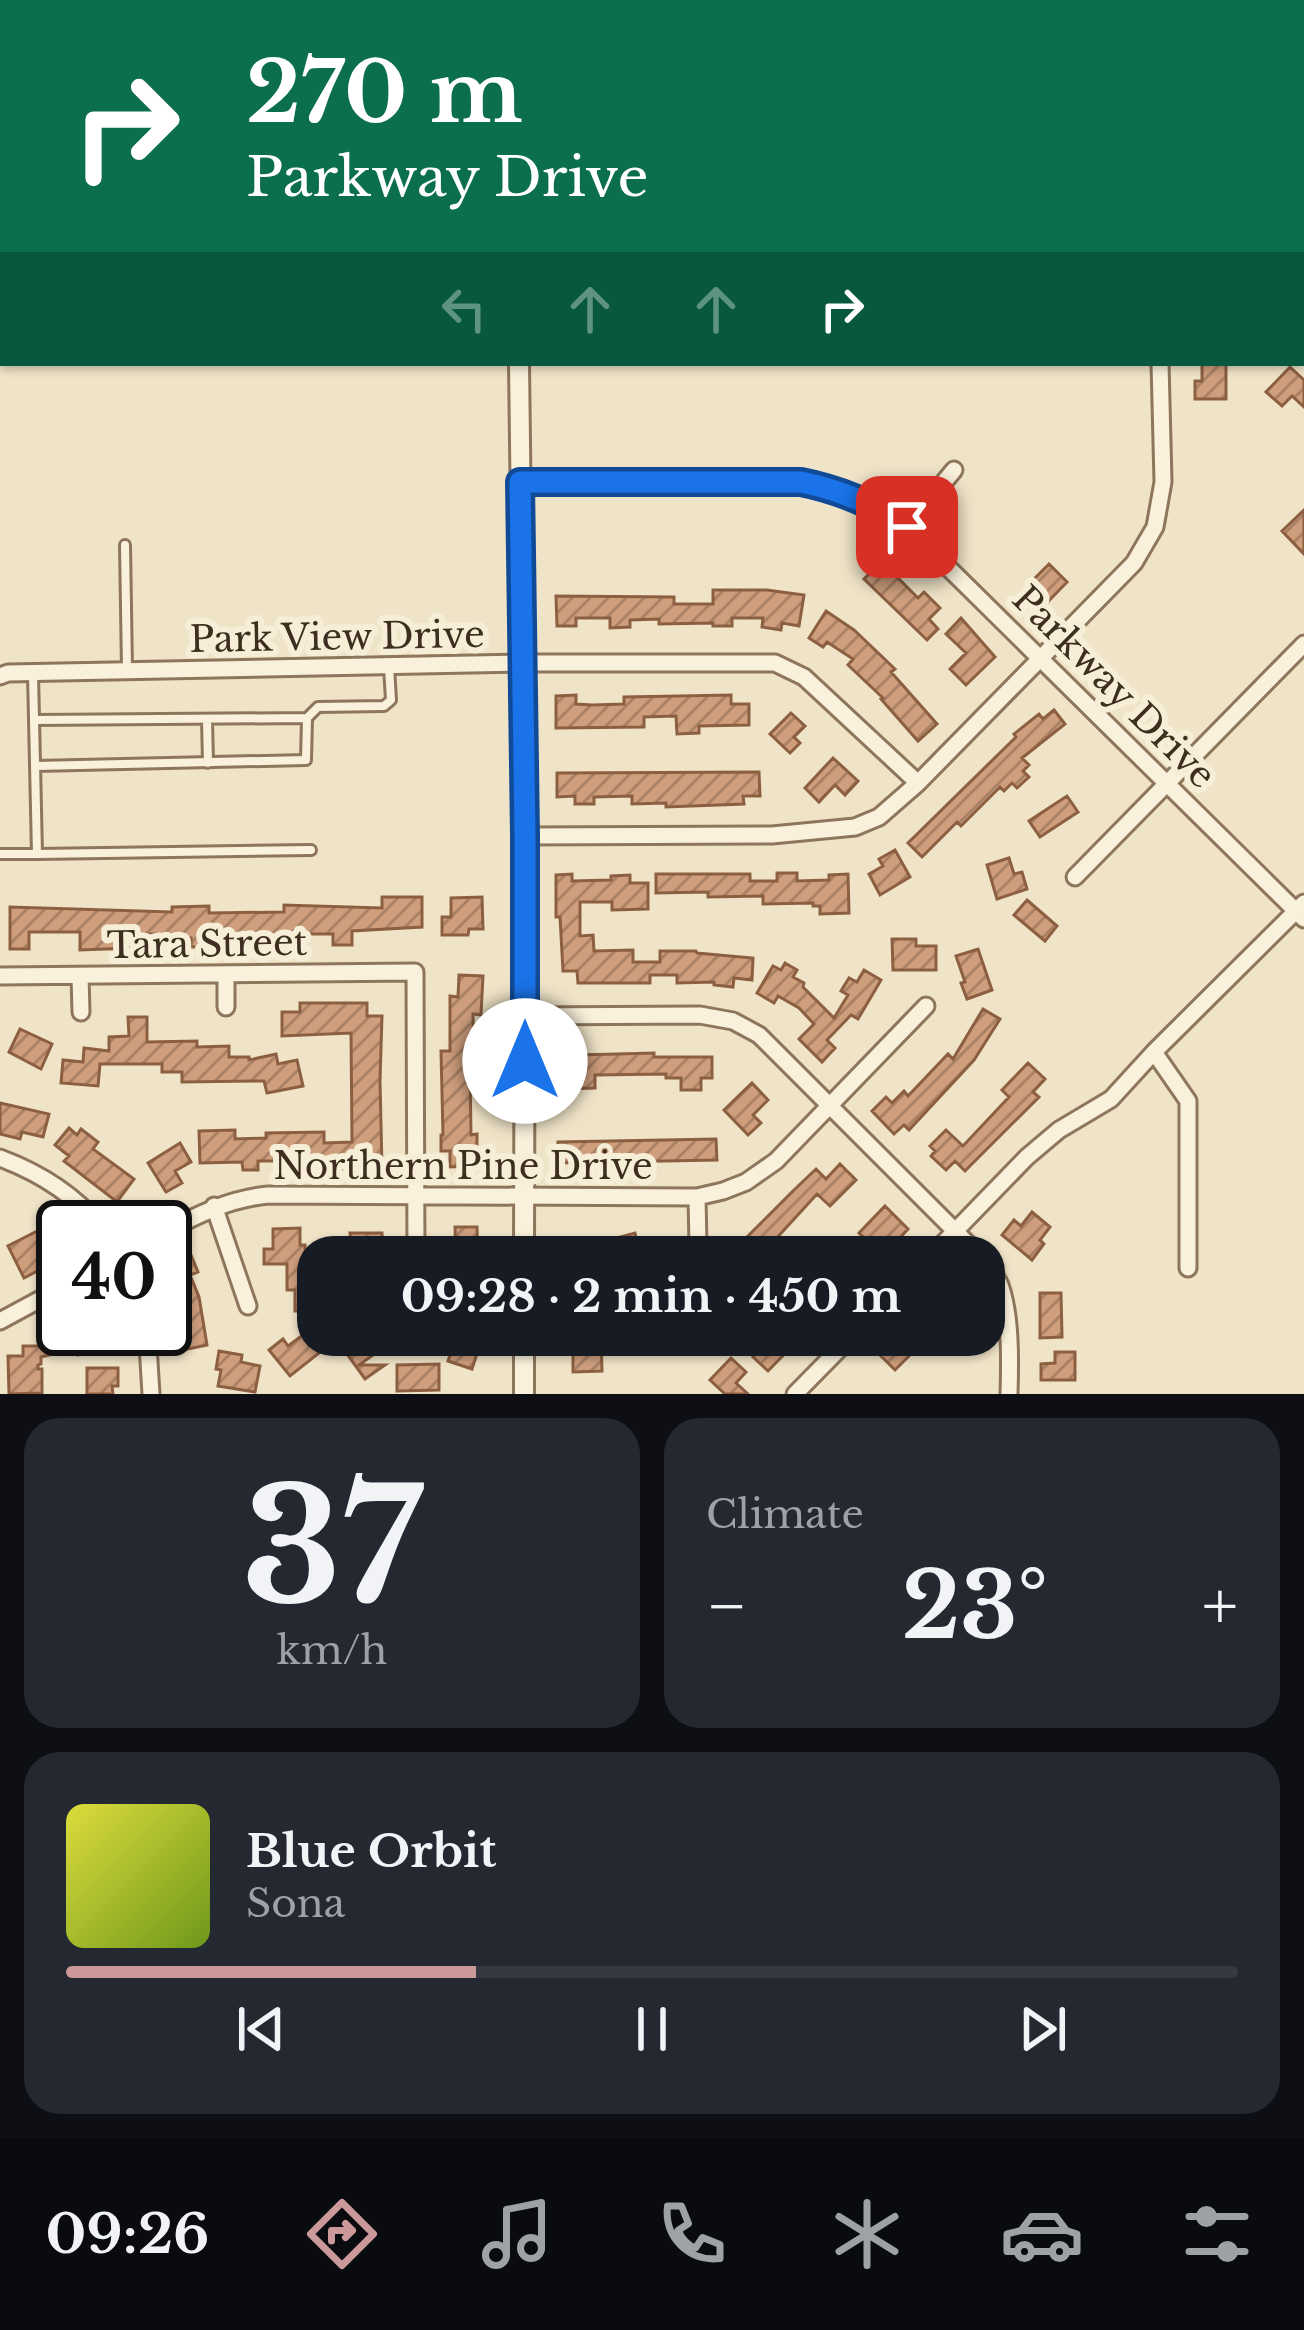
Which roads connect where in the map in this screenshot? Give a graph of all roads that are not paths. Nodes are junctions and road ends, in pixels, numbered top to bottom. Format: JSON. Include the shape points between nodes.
{"nodes":[{"id":1,"x":518,"y":366,"type":"edge"},
{"id":2,"x":1160,"y":366,"type":"edge"},
{"id":3,"x":954,"y":470,"type":"dead end"},
{"id":4,"x":520,"y":482,"type":"junction"},
{"id":5,"x":907,"y":527,"type":"junction"},
{"id":6,"x":125,"y":545,"type":"dead end"},
{"id":7,"x":1304,"y":644,"type":"edge"},
{"id":8,"x":1042,"y":657,"type":"junction"},
{"id":9,"x":522,"y":663,"type":"junction"},
{"id":10,"x":389,"y":666,"type":"junction"},
{"id":11,"x":127,"y":671,"type":"junction"},
{"id":12,"x":33,"y":673,"type":"junction"},
{"id":13,"x":0,"y":676,"type":"edge"},
{"id":14,"x":307,"y":718,"type":"junction"},
{"id":15,"x":207,"y":719,"type":"junction"},
{"id":16,"x":34,"y":720,"type":"junction"},
{"id":17,"x":208,"y":763,"type":"junction"},
{"id":18,"x":35,"y":766,"type":"junction"},
{"id":19,"x":918,"y":783,"type":"junction"},
{"id":20,"x":1169,"y":784,"type":"junction"},
{"id":21,"x":525,"y":836,"type":"junction"},
{"id":22,"x":311,"y":850,"type":"dead end"},
{"id":23,"x":0,"y":854,"type":"edge"},
{"id":24,"x":37,"y":854,"type":"junction"},
{"id":25,"x":1075,"y":878,"type":"dead end"},
{"id":26,"x":1301,"y":911,"type":"edge"},
{"id":27,"x":226,"y":975,"type":"junction"},
{"id":28,"x":0,"y":976,"type":"edge"},
{"id":29,"x":80,"y":976,"type":"junction"},
{"id":30,"x":926,"y":1006,"type":"dead end"},
{"id":31,"x":226,"y":1007,"type":"dead end"},
{"id":32,"x":81,"y":1012,"type":"dead end"},
{"id":33,"x":525,"y":1016,"type":"junction"},
{"id":34,"x":1154,"y":1052,"type":"junction"},
{"id":35,"x":829,"y":1104,"type":"junction"},
{"id":36,"x":0,"y":1158,"type":"edge"},
{"id":37,"x":416,"y":1196,"type":"junction"},
{"id":38,"x":524,"y":1196,"type":"junction"},
{"id":39,"x":697,"y":1197,"type":"junction"},
{"id":40,"x":75,"y":1200,"type":"edge"},
{"id":41,"x":214,"y":1206,"type":"junction"},
{"id":42,"x":192,"y":1218,"type":"edge"},
{"id":43,"x":955,"y":1232,"type":"junction"},
{"id":44,"x":416,"y":1236,"type":"edge"},
{"id":45,"x":524,"y":1236,"type":"edge"},
{"id":46,"x":698,"y":1236,"type":"edge"},
{"id":47,"x":951,"y":1236,"type":"edge"},
{"id":48,"x":959,"y":1236,"type":"edge"},
{"id":49,"x":1188,"y":1268,"type":"dead end"},
{"id":50,"x":36,"y":1302,"type":"edge"},
{"id":51,"x":248,"y":1306,"type":"dead end"},
{"id":52,"x":1005,"y":1314,"type":"edge"},
{"id":53,"x":0,"y":1322,"type":"edge"},
{"id":54,"x":149,"y":1356,"type":"edge"},
{"id":55,"x":524,"y":1356,"type":"edge"},
{"id":56,"x":833,"y":1356,"type":"edge"},
{"id":57,"x":151,"y":1394,"type":"edge"},
{"id":58,"x":524,"y":1394,"type":"edge"},
{"id":59,"x":795,"y":1394,"type":"edge"},
{"id":60,"x":1009,"y":1394,"type":"edge"}],
"edges":[{"from":1,"to":4,"type":"street"},
{"from":2,"to":8,"type":"street","via":[[1156,526],[1134,563]]},
{"from":3,"to":5,"type":"street"},
{"from":4,"to":5,"type":"street","name":"Parkway Drive","via":[[801,482],[836,489]]},
{"from":4,"to":9,"type":"street"},
{"from":5,"to":8,"type":"street","name":"Parkway Drive"},
{"from":6,"to":11,"type":"lane"},
{"from":7,"to":20,"type":"street"},
{"from":8,"to":19,"type":"street"},
{"from":8,"to":20,"type":"street","name":"Parkway Drive"},
{"from":9,"to":10,"type":"street","name":"Park View Drive"},
{"from":9,"to":19,"type":"street","name":"Park View Drive","via":[[775,663],[804,677]]},
{"from":9,"to":21,"type":"street"},
{"from":10,"to":11,"type":"street","name":"Park View Drive"},
{"from":10,"to":14,"type":"lane","via":[[389,703],[319,707]]},
{"from":11,"to":12,"type":"street","name":"Park View Drive"},
{"from":12,"to":13,"type":"street","name":"Park View Drive"},
{"from":12,"to":16,"type":"lane"},
{"from":14,"to":15,"type":"lane"},
{"from":14,"to":17,"type":"lane","via":[[306,760]]},
{"from":15,"to":16,"type":"lane"},
{"from":15,"to":17,"type":"lane"},
{"from":16,"to":18,"type":"lane"},
{"from":17,"to":18,"type":"lane"},
{"from":18,"to":24,"type":"lane"},
{"from":19,"to":21,"type":"street","via":[[879,817],[828,831]]},
{"from":20,"to":25,"type":"street"},
{"from":20,"to":26,"type":"street","name":"Parkway Drive"},
{"from":21,"to":33,"type":"street"},
{"from":22,"to":24,"type":"lane"},
{"from":23,"to":24,"type":"lane"},
{"from":26,"to":34,"type":"street"},
{"from":27,"to":29,"type":"street","name":"Tara Street"},
{"from":27,"to":31,"type":"street"},
{"from":27,"to":37,"type":"street","name":"Tara Street","via":[[415,972]]},
{"from":28,"to":29,"type":"street","name":"Tara Street"},
{"from":29,"to":32,"type":"street"},
{"from":30,"to":35,"type":"street","name":"Northern Pine Drive"},
{"from":33,"to":35,"type":"street","via":[[733,1021],[759,1035]]},
{"from":33,"to":38,"type":"street"},
{"from":34,"to":43,"type":"street","via":[[1111,1099],[1027,1157]]},
{"from":34,"to":49,"type":"street","via":[[1188,1101]]},
{"from":35,"to":39,"type":"street","name":"Northern Pine Drive","via":[[776,1161],[746,1182]]},
{"from":35,"to":43,"type":"street"},
{"from":36,"to":40,"type":"street"},
{"from":37,"to":38,"type":"street","name":"Northern Pine Drive"},
{"from":37,"to":41,"type":"street","name":"Northern Pine Drive","via":[[268,1195]]},
{"from":37,"to":44,"type":"street"},
{"from":38,"to":39,"type":"street","name":"Northern Pine Drive"},
{"from":38,"to":45,"type":"street"},
{"from":39,"to":46,"type":"street","name":"Northern Pine Drive"},
{"from":41,"to":42,"type":"street","name":"Northern Pine Drive"},
{"from":41,"to":51,"type":"street"},
{"from":43,"to":47,"type":"street"},
{"from":43,"to":48,"type":"street"},
{"from":50,"to":53,"type":"street"},
{"from":52,"to":60,"type":"street"},
{"from":54,"to":57,"type":"street"},
{"from":55,"to":58,"type":"street"},
{"from":56,"to":59,"type":"street"}]}
